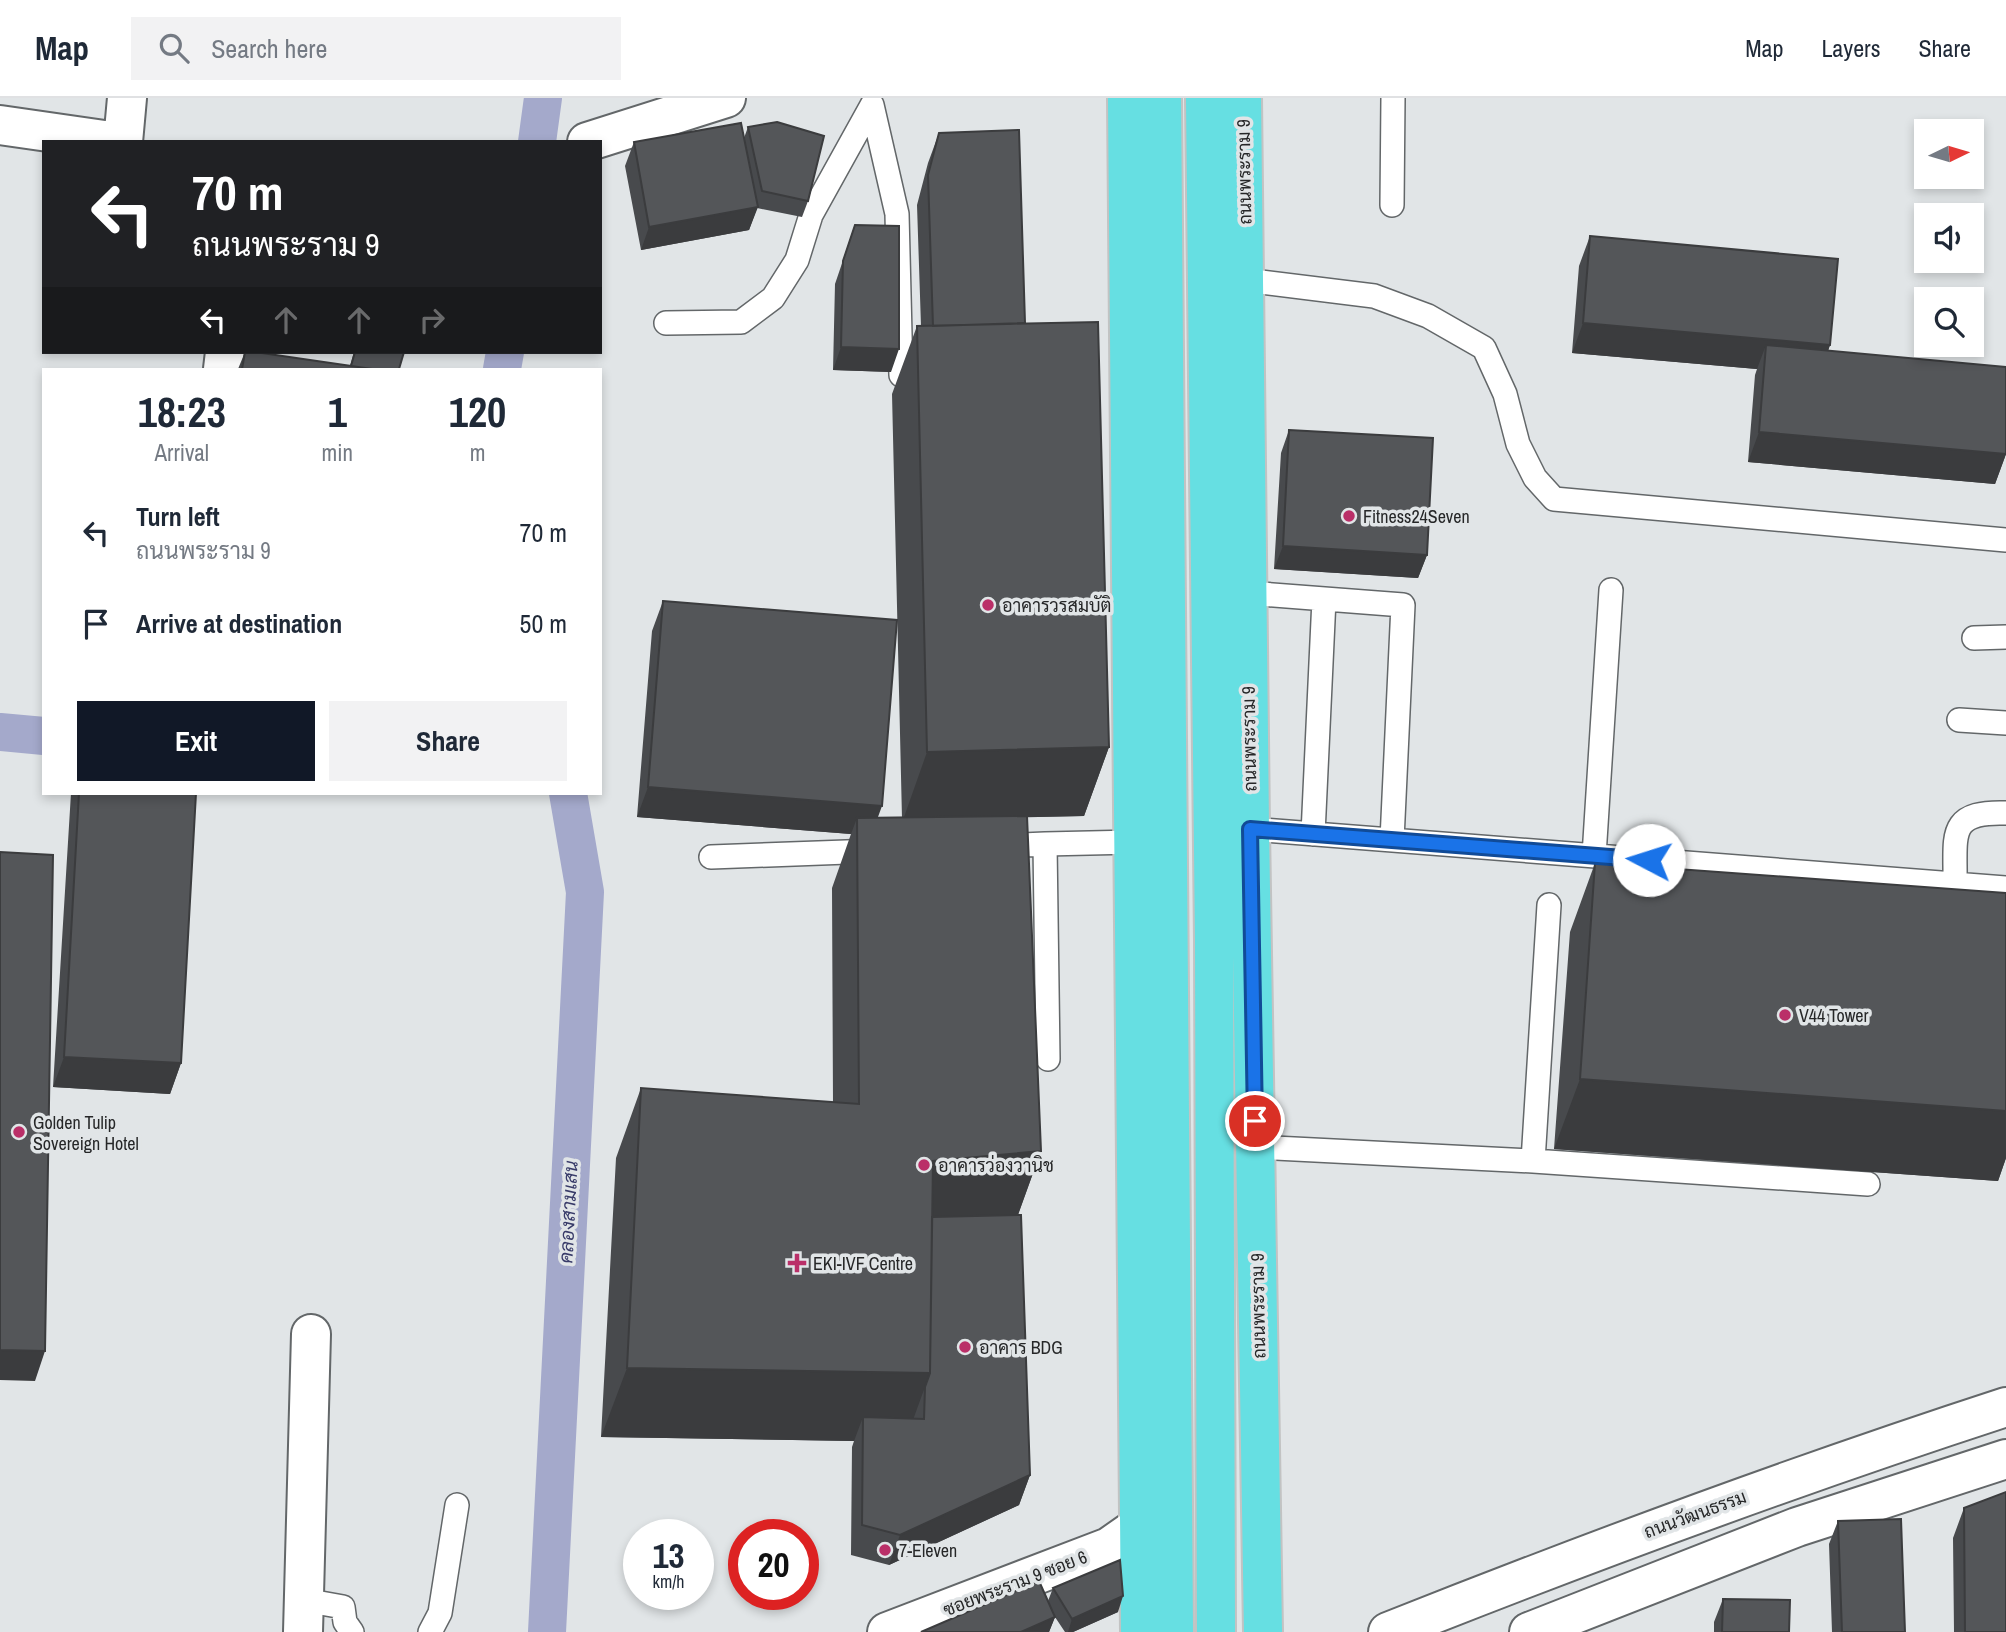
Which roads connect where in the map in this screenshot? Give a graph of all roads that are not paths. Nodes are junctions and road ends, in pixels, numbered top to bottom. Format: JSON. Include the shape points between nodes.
{"nodes":[{"id":1,"x":127,"y":98,"type":"edge"},
{"id":2,"x":726,"y":98,"type":"edge"},
{"id":3,"x":1127,"y":98,"type":"edge"},
{"id":4,"x":1162,"y":98,"type":"edge"},
{"id":5,"x":1205,"y":98,"type":"edge"},
{"id":6,"x":1242,"y":98,"type":"edge"},
{"id":7,"x":1393,"y":98,"type":"edge"},
{"id":8,"x":872,"y":102,"type":"edge"},
{"id":9,"x":0,"y":125,"type":"edge"},
{"id":10,"x":104,"y":140,"type":"edge"},
{"id":11,"x":123,"y":140,"type":"edge"},
{"id":12,"x":592,"y":140,"type":"edge"},
{"id":13,"x":1392,"y":205,"type":"dead end"},
{"id":14,"x":1245,"y":281,"type":"junction"},
{"id":15,"x":666,"y":323,"type":"dead end"},
{"id":16,"x":901,"y":375,"type":"edge"},
{"id":17,"x":2006,"y":540,"type":"edge"},
{"id":18,"x":1611,"y":590,"type":"dead end"},
{"id":19,"x":1248,"y":593,"type":"junction"},
{"id":20,"x":1324,"y":599,"type":"junction"},
{"id":21,"x":2006,"y":637,"type":"edge"},
{"id":22,"x":1974,"y":638,"type":"dead end"},
{"id":23,"x":1959,"y":720,"type":"dead end"},
{"id":24,"x":2006,"y":723,"type":"edge"},
{"id":25,"x":2006,"y":813,"type":"edge"},
{"id":26,"x":1250,"y":829,"type":"junction"},
{"id":27,"x":1313,"y":834,"type":"junction"},
{"id":28,"x":1392,"y":841,"type":"junction"},
{"id":29,"x":1134,"y":842,"type":"junction"},
{"id":30,"x":1045,"y":844,"type":"junction"},
{"id":31,"x":975,"y":847,"type":"edge"},
{"id":32,"x":892,"y":850,"type":"edge"},
{"id":33,"x":1594,"y":856,"type":"junction"},
{"id":34,"x":711,"y":857,"type":"dead end"},
{"id":35,"x":1955,"y":884,"type":"junction"},
{"id":36,"x":2006,"y":888,"type":"edge"},
{"id":37,"x":1549,"y":905,"type":"dead end"},
{"id":38,"x":1048,"y":1059,"type":"dead end"},
{"id":39,"x":1255,"y":1147,"type":"junction"},
{"id":40,"x":1533,"y":1161,"type":"junction"},
{"id":41,"x":1868,"y":1184,"type":"dead end"},
{"id":42,"x":311,"y":1334,"type":"dead end"},
{"id":43,"x":2006,"y":1407,"type":"edge"},
{"id":44,"x":2006,"y":1459,"type":"edge"},
{"id":45,"x":457,"y":1505,"type":"dead end"},
{"id":46,"x":1139,"y":1526,"type":"junction"},
{"id":47,"x":303,"y":1616,"type":"edge"},
{"id":48,"x":352,"y":1632,"type":"edge"},
{"id":49,"x":430,"y":1632,"type":"edge"},
{"id":50,"x":887,"y":1632,"type":"edge"},
{"id":51,"x":1140,"y":1632,"type":"edge"},
{"id":52,"x":1174,"y":1632,"type":"edge"},
{"id":53,"x":1216,"y":1632,"type":"edge"},
{"id":54,"x":1264,"y":1632,"type":"edge"},
{"id":55,"x":1388,"y":1632,"type":"edge"},
{"id":56,"x":1529,"y":1632,"type":"edge"}],
"edges":[{"from":1,"to":11,"type":"street"},
{"from":2,"to":12,"type":"street"},
{"from":3,"to":29,"type":"main road"},
{"from":4,"to":52,"type":"main road"},
{"from":5,"to":53,"type":"main road","name":"ถนนพระราม 9"},
{"from":6,"to":14,"type":"main road","name":"ถนนพระราม 9"},
{"from":7,"to":13,"type":"lane"},
{"from":8,"to":15,"type":"lane","via":[[811,215],[797,260],[773,298],[741,321]]},
{"from":8,"to":16,"type":"lane","via":[[897,214]]},
{"from":9,"to":10,"type":"street"},
{"from":14,"to":17,"type":"lane","via":[[1374,296],[1429,316],[1484,348],[1505,394],[1518,444],[1535,478],[1554,499]]},
{"from":14,"to":19,"type":"main road","name":"ถนนพระราม 9"},
{"from":18,"to":33,"type":"lane"},
{"from":19,"to":20,"type":"lane"},
{"from":19,"to":26,"type":"main road","name":"ถนนพระราม 9"},
{"from":20,"to":27,"type":"lane"},
{"from":20,"to":28,"type":"lane","via":[[1403,605]]},
{"from":21,"to":22,"type":"lane"},
{"from":23,"to":24,"type":"lane"},
{"from":25,"to":35,"type":"lane","via":[[1984,812],[1966,818],[1956,831]]},
{"from":26,"to":27,"type":"lane"},
{"from":26,"to":39,"type":"main road","name":"ถนนพระราม 9"},
{"from":27,"to":28,"type":"lane"},
{"from":28,"to":33,"type":"lane"},
{"from":29,"to":30,"type":"lane"},
{"from":29,"to":46,"type":"main road"},
{"from":30,"to":31,"type":"lane"},
{"from":30,"to":38,"type":"lane"},
{"from":32,"to":34,"type":"lane"},
{"from":33,"to":35,"type":"lane"},
{"from":35,"to":36,"type":"lane"},
{"from":37,"to":40,"type":"lane"},
{"from":39,"to":40,"type":"lane"},
{"from":39,"to":54,"type":"main road","name":"ถนนพระราม 9"},
{"from":40,"to":41,"type":"lane"},
{"from":42,"to":47,"type":"street"},
{"from":43,"to":55,"type":"street","name":"ถนนวัฒนธรรม","via":[[1608,1546]]},
{"from":44,"to":56,"type":"street","via":[[1797,1527]]},
{"from":45,"to":49,"type":"lane","via":[[440,1613]]},
{"from":46,"to":50,"type":"street","name":"ซอยพระราม 9 ซอย 6","via":[[1110,1547]]},
{"from":46,"to":51,"type":"main road"},
{"from":47,"to":48,"type":"lane","via":[[343,1607]]}]}
